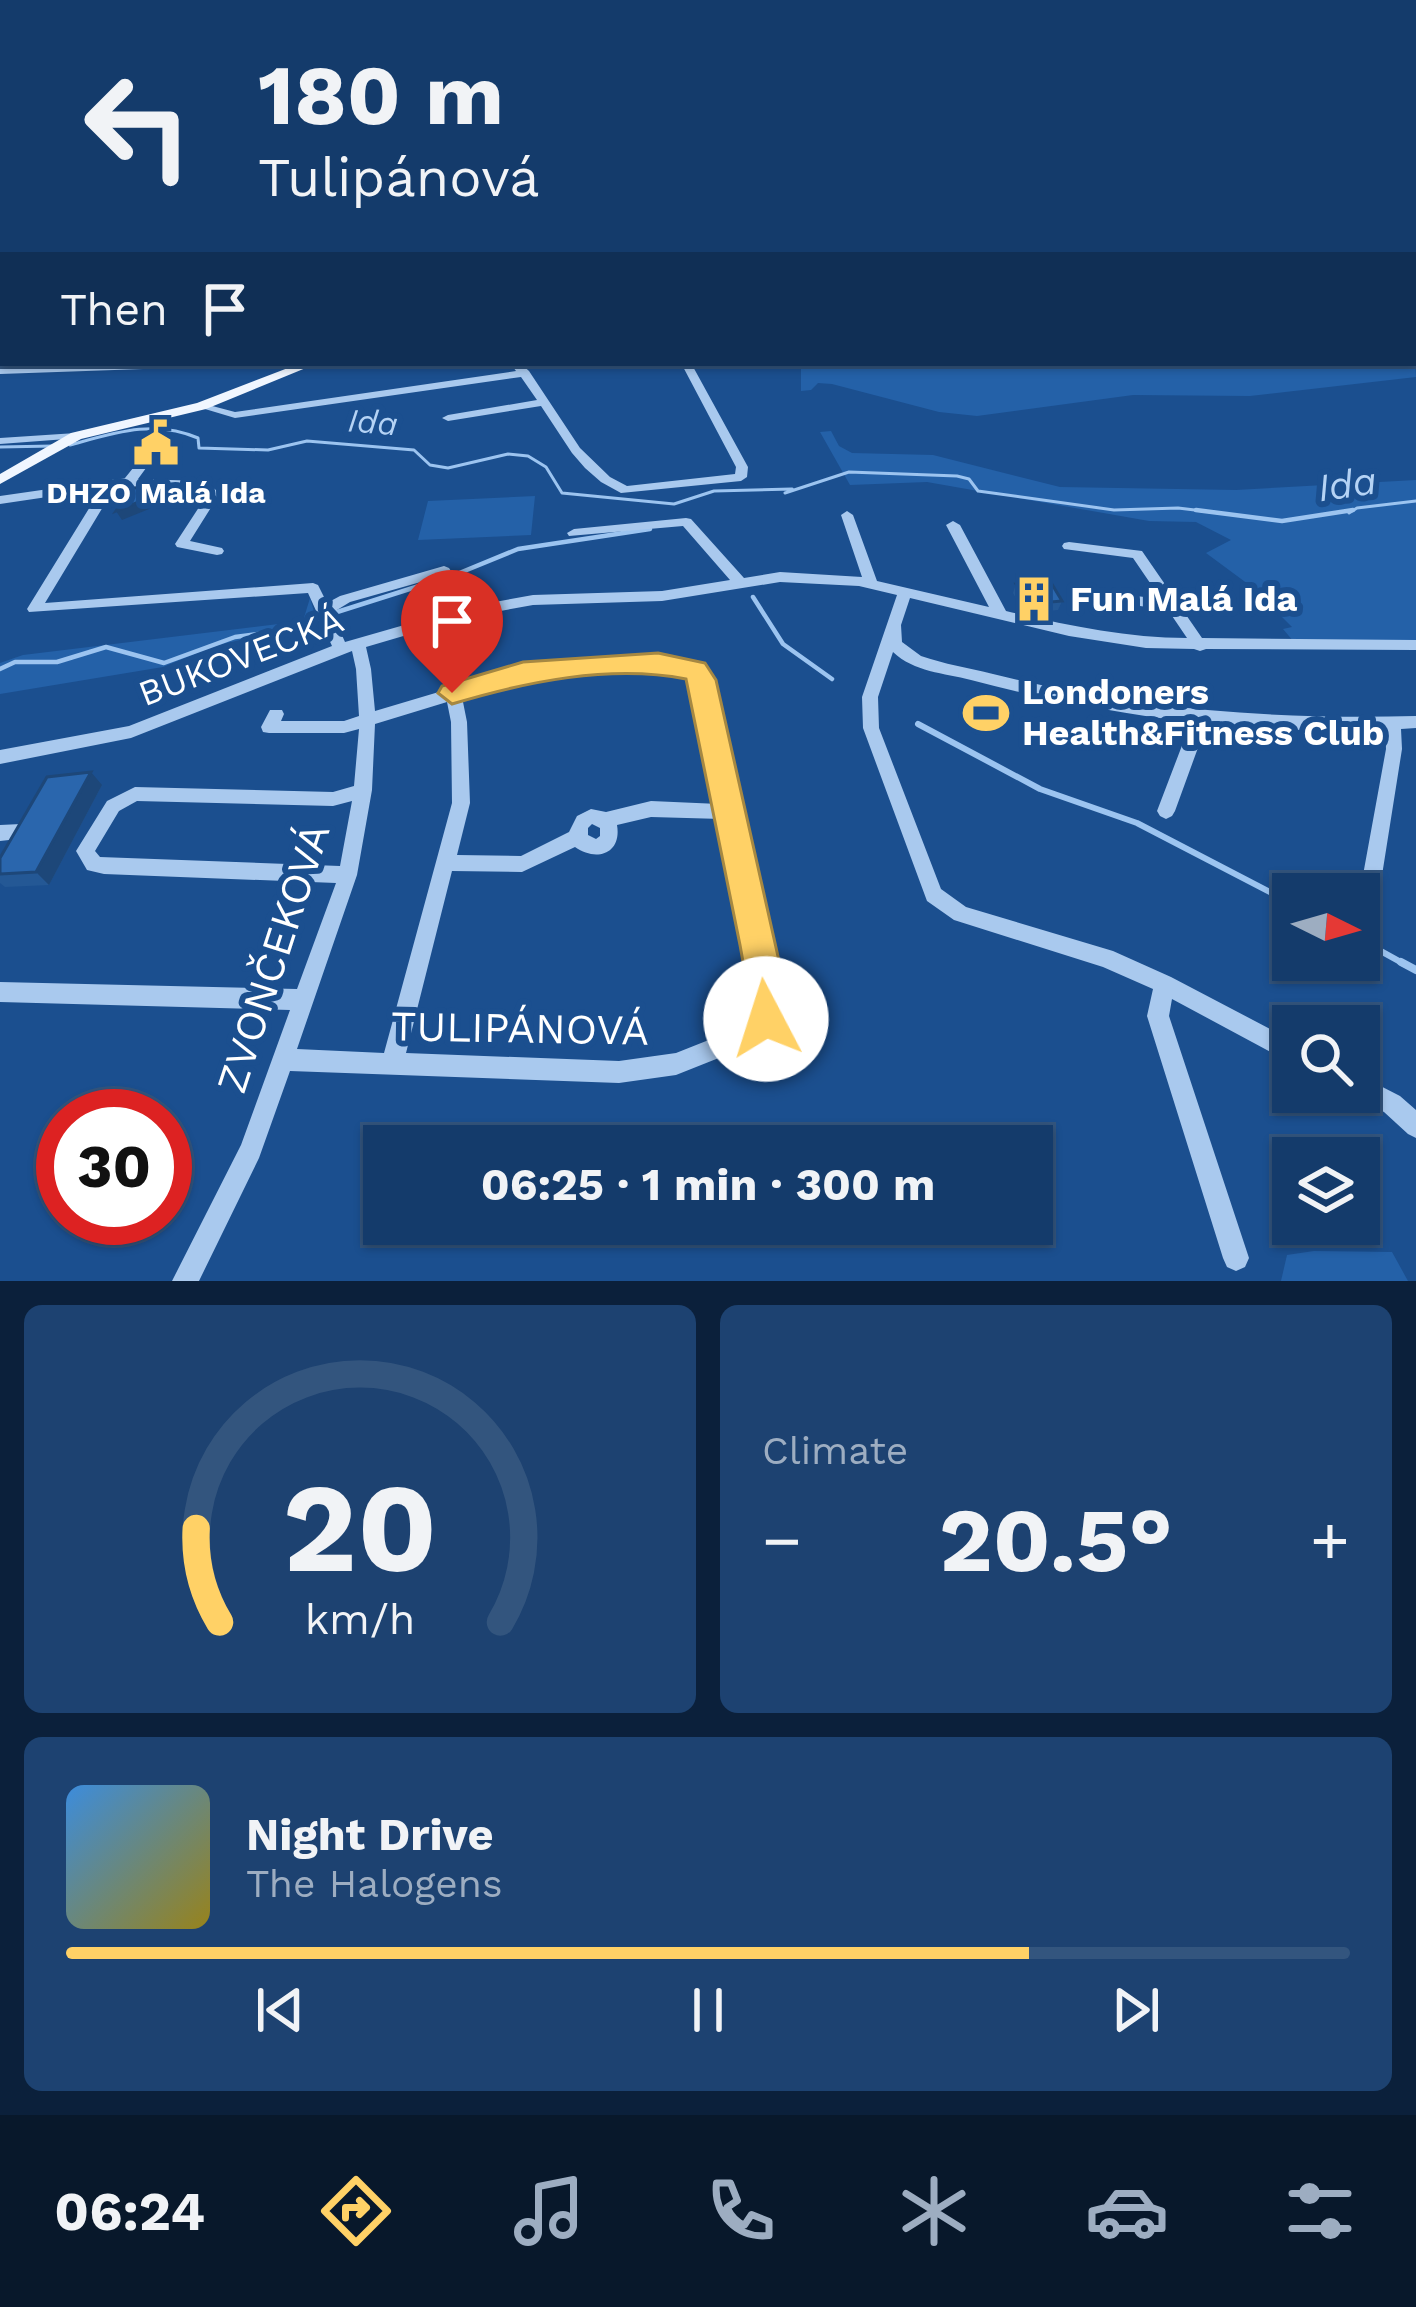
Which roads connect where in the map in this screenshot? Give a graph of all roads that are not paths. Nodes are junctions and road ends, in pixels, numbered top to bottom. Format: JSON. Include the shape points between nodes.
{"nodes":[{"id":1,"x":143,"y":366,"type":"edge"},
{"id":2,"x":303,"y":366,"type":"edge"},
{"id":3,"x":688,"y":366,"type":"edge"},
{"id":4,"x":520,"y":368,"type":"edge"},
{"id":5,"x":0,"y":371,"type":"edge"},
{"id":6,"x":545,"y":402,"type":"junction"},
{"id":7,"x":201,"y":406,"type":"junction"},
{"id":8,"x":448,"y":418,"type":"dead end"},
{"id":9,"x":76,"y":436,"type":"junction"},
{"id":10,"x":0,"y":441,"type":"edge"},
{"id":11,"x":154,"y":449,"type":"dead end"},
{"id":12,"x":0,"y":480,"type":"edge"},
{"id":13,"x":129,"y":482,"type":"junction"},
{"id":14,"x":111,"y":483,"type":"junction"},
{"id":15,"x":0,"y":500,"type":"edge"},
{"id":16,"x":847,"y":515,"type":"dead end"},
{"id":17,"x":953,"y":525,"type":"dead end"},
{"id":18,"x":574,"y":533,"type":"dead end"},
{"id":19,"x":1070,"y":546,"type":"dead end"},
{"id":20,"x":217,"y":551,"type":"dead end"},
{"id":21,"x":444,"y":572,"type":"dead end"},
{"id":22,"x":865,"y":582,"type":"junction"},
{"id":23,"x":740,"y":583,"type":"junction"},
{"id":24,"x":905,"y":592,"type":"junction"},
{"id":25,"x":1103,"y":597,"type":"dead end"},
{"id":26,"x":1174,"y":606,"type":"junction"},
{"id":27,"x":1000,"y":614,"type":"junction"},
{"id":28,"x":326,"y":615,"type":"junction"},
{"id":29,"x":891,"y":635,"type":"junction"},
{"id":30,"x":1416,"y":645,"type":"edge"},
{"id":31,"x":349,"y":646,"type":"junction"},
{"id":32,"x":1200,"y":646,"type":"junction"},
{"id":33,"x":452,"y":693,"type":"junction"},
{"id":34,"x":275,"y":713,"type":"dead end"},
{"id":35,"x":1202,"y":715,"type":"junction"},
{"id":36,"x":365,"y":718,"type":"junction"},
{"id":37,"x":1393,"y":722,"type":"junction"},
{"id":38,"x":1416,"y":722,"type":"edge"},
{"id":39,"x":0,"y":757,"type":"edge"},
{"id":40,"x":361,"y":792,"type":"junction"},
{"id":41,"x":1166,"y":811,"type":"dead end"},
{"id":42,"x":731,"y":812,"type":"junction"},
{"id":43,"x":0,"y":832,"type":"edge"},
{"id":44,"x":21,"y":832,"type":"edge"},
{"id":45,"x":593,"y":847,"type":"junction"},
{"id":46,"x":572,"y":861,"type":"dead end"},
{"id":47,"x":445,"y":863,"type":"junction"},
{"id":48,"x":1373,"y":873,"type":"edge"},
{"id":49,"x":347,"y":875,"type":"junction"},
{"id":50,"x":1164,"y":984,"type":"junction"},
{"id":51,"x":0,"y":992,"type":"edge"},
{"id":52,"x":304,"y":1000,"type":"junction"},
{"id":53,"x":1272,"y":1042,"type":"edge"},
{"id":54,"x":284,"y":1060,"type":"junction"},
{"id":55,"x":392,"y":1063,"type":"junction"},
{"id":56,"x":1380,"y":1097,"type":"edge"},
{"id":57,"x":1416,"y":1126,"type":"edge"},
{"id":58,"x":1236,"y":1258,"type":"dead end"},
{"id":59,"x":185,"y":1281,"type":"edge"}],
"edges":[{"from":1,"to":5,"type":"street"},
{"from":2,"to":7,"type":"main road"},
{"from":3,"to":6,"type":"street","via":[[741,477],[625,490],[579,460]]},
{"from":4,"to":6,"type":"street"},
{"from":4,"to":7,"type":"street","via":[[235,415]]},
{"from":6,"to":8,"type":"street"},
{"from":7,"to":9,"type":"main road"},
{"from":9,"to":10,"type":"street"},
{"from":9,"to":12,"type":"main road"},
{"from":11,"to":13,"type":"street"},
{"from":13,"to":14,"type":"street"},
{"from":13,"to":20,"type":"street","via":[[209,489],[208,505],[182,544]]},
{"from":14,"to":15,"type":"street"},
{"from":14,"to":28,"type":"street","via":[[34,608],[309,588]]},
{"from":16,"to":22,"type":"street"},
{"from":17,"to":27,"type":"street"},
{"from":18,"to":23,"type":"street","via":[[686,522]]},
{"from":19,"to":26,"type":"street","via":[[1137,554]]},
{"from":21,"to":28,"type":"street","via":[[370,591]]},
{"from":22,"to":23,"type":"street","name":"BUKOVECKÁ","via":[[793,576]]},
{"from":22,"to":24,"type":"street","name":"BUKOVECKÁ"},
{"from":23,"to":31,"type":"street","name":"BUKOVECKÁ","via":[[500,605]]},
{"from":24,"to":27,"type":"street","name":"BUKOVECKÁ"},
{"from":24,"to":29,"type":"street"},
{"from":25,"to":26,"type":"street"},
{"from":26,"to":32,"type":"street"},
{"from":27,"to":32,"type":"street","name":"BUKOVECKÁ","via":[[1116,639]]},
{"from":28,"to":31,"type":"street","name":"ZVONČEKOVÁ"},
{"from":29,"to":35,"type":"street","via":[[917,660],[1050,693]]},
{"from":29,"to":50,"type":"street","via":[[870,702],[878,755],[939,901]]},
{"from":30,"to":32,"type":"street","name":"BUKOVECKÁ"},
{"from":31,"to":36,"type":"street","name":"ZVONČEKOVÁ"},
{"from":31,"to":39,"type":"street","name":"BUKOVECKÁ","via":[[160,723]]},
{"from":33,"to":36,"type":"street","name":"TULIPÁNOVÁ"},
{"from":33,"to":42,"type":"street","name":"TULIPÁNOVÁ","via":[[523,673],[689,667],[702,680]]},
{"from":33,"to":47,"type":"street","via":[[461,803]]},
{"from":34,"to":36,"type":"street","name":"TULIPÁNOVÁ","via":[[269,727],[332,729]]},
{"from":35,"to":37,"type":"street"},
{"from":35,"to":41,"type":"street"},
{"from":36,"to":40,"type":"street","name":"ZVONČEKOVÁ"},
{"from":37,"to":38,"type":"street"},
{"from":37,"to":48,"type":"street"},
{"from":40,"to":49,"type":"street","name":"ZVONČEKOVÁ"},
{"from":40,"to":49,"type":"street","via":[[333,799],[135,794],[113,806],[85,851],[104,866]]},
{"from":42,"to":45,"type":"street","via":[[651,809],[604,820],[611,835]]},
{"from":42,"to":55,"type":"street","name":"TULIPÁNOVÁ","via":[[769,1001],[756,1032],[676,1064],[619,1072]]},
{"from":43,"to":44,"type":"street"},
{"from":45,"to":46,"type":"street"},
{"from":45,"to":47,"type":"street","via":[[522,864]]},
{"from":47,"to":55,"type":"street"},
{"from":49,"to":52,"type":"street","name":"ZVONČEKOVÁ"},
{"from":50,"to":53,"type":"street"},
{"from":50,"to":58,"type":"street","via":[[1158,1016]]},
{"from":51,"to":52,"type":"street"},
{"from":52,"to":54,"type":"street","name":"ZVONČEKOVÁ"},
{"from":54,"to":55,"type":"street","name":"TULIPÁNOVÁ"},
{"from":54,"to":59,"type":"street","name":"ZVONČEKOVÁ"},
{"from":56,"to":57,"type":"street"}]}
